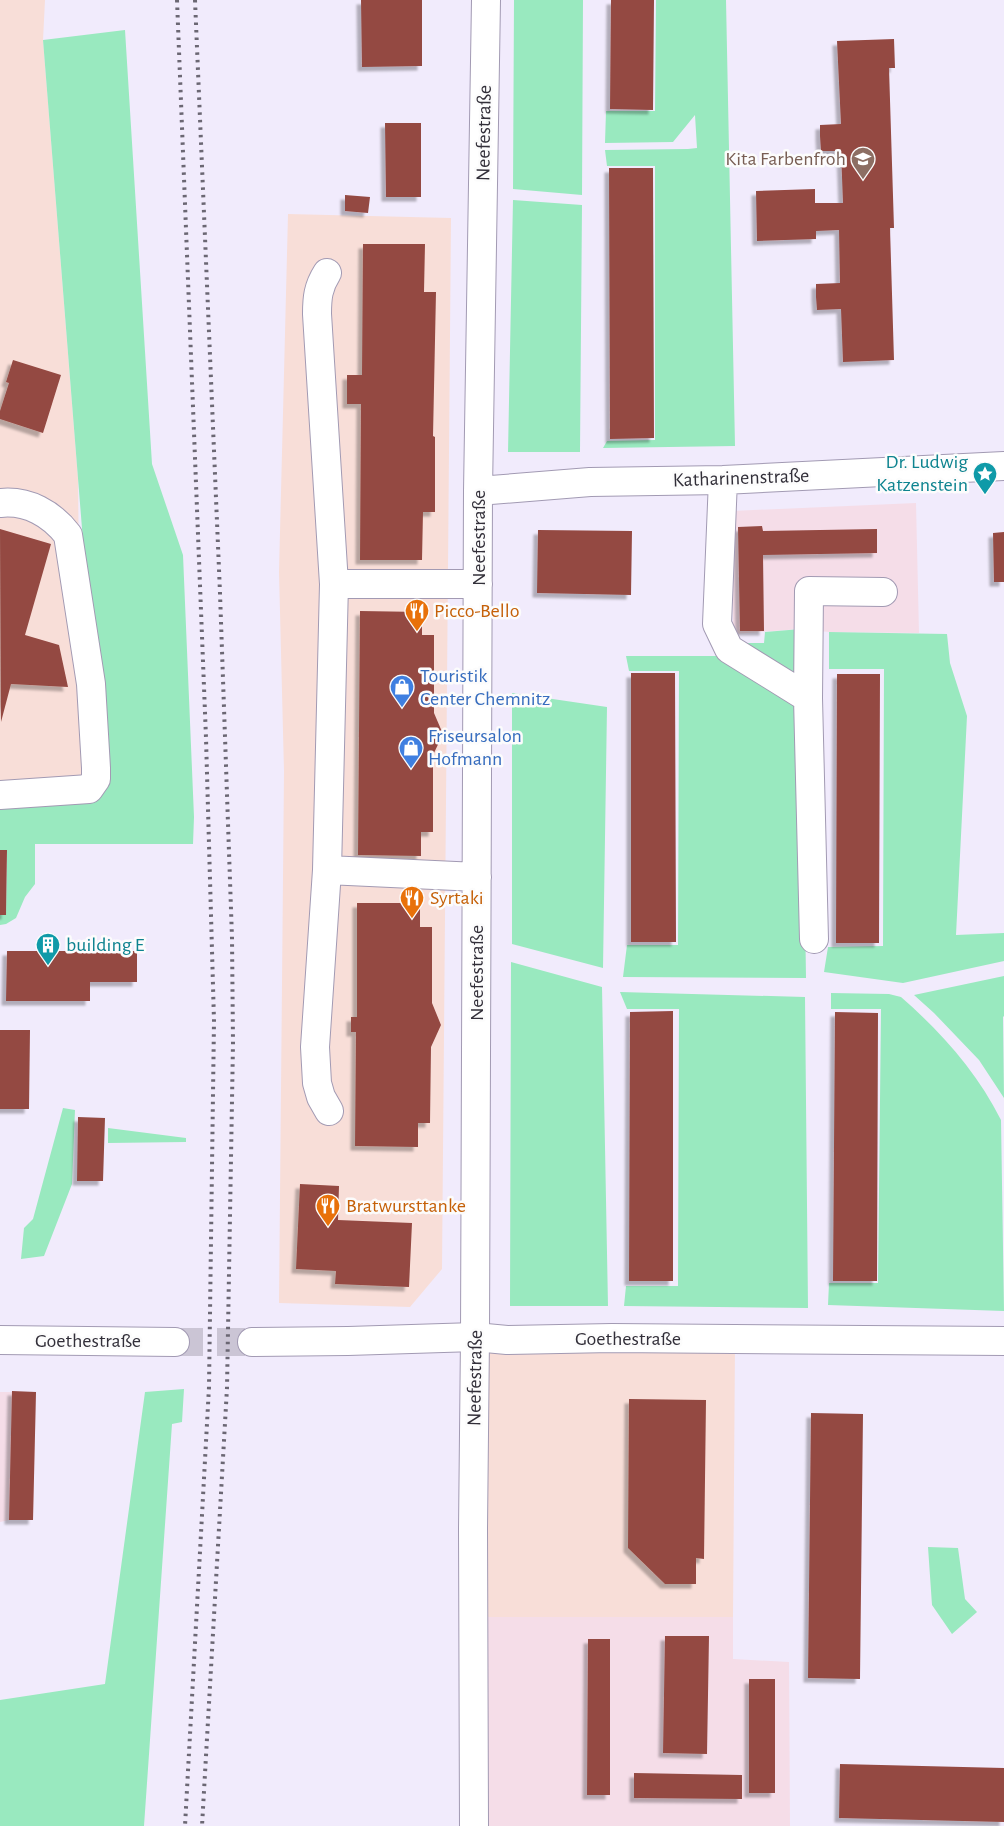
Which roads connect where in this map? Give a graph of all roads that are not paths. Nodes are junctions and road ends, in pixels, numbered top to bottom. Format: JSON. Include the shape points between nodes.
{"nodes":[{"id":1,"x":486,"y":0,"type":"edge"},
{"id":2,"x":327,"y":273,"type":"dead end"},
{"id":3,"x":1004,"y":466,"type":"edge"},
{"id":4,"x":723,"y":480,"type":"junction"},
{"id":5,"x":478,"y":491,"type":"junction"},
{"id":6,"x":0,"y":503,"type":"edge"},
{"id":7,"x":334,"y":584,"type":"junction"},
{"id":8,"x":478,"y":584,"type":"junction"},
{"id":9,"x":882,"y":592,"type":"dead end"},
{"id":10,"x":808,"y":698,"type":"junction"},
{"id":11,"x":0,"y":795,"type":"edge"},
{"id":12,"x":327,"y":870,"type":"junction"},
{"id":13,"x":477,"y":876,"type":"junction"},
{"id":14,"x":814,"y":939,"type":"dead end"},
{"id":15,"x":329,"y":1111,"type":"dead end"},
{"id":16,"x":475,"y":1337,"type":"junction"},
{"id":17,"x":0,"y":1340,"type":"edge"},
{"id":18,"x":175,"y":1342,"type":"tunnel mouth"},
{"id":19,"x":252,"y":1342,"type":"tunnel mouth"},
{"id":20,"x":1004,"y":1342,"type":"edge"},
{"id":21,"x":474,"y":1826,"type":"edge"}],
"edges":[{"from":1,"to":5,"type":"street","name":"Neefestraße"},
{"from":2,"to":7,"type":"street","via":[[317,295],[317,314]]},
{"from":3,"to":4,"type":"street","name":"Katharinenstraße"},
{"from":4,"to":5,"type":"street","name":"Katharinenstraße","via":[[590,482]]},
{"from":4,"to":10,"type":"street","via":[[717,624],[729,648]]},
{"from":5,"to":8,"type":"street","name":"Neefestraße"},
{"from":6,"to":11,"type":"street","via":[[40,510],[60,524],[68,535],[91,684],[96,768],[96,778],[89,789]]},
{"from":7,"to":8,"type":"street"},
{"from":7,"to":12,"type":"street"},
{"from":8,"to":13,"type":"street","name":"Neefestraße"},
{"from":9,"to":10,"type":"street","via":[[809,592]]},
{"from":10,"to":14,"type":"street"},
{"from":12,"to":13,"type":"street"},
{"from":12,"to":15,"type":"street","via":[[315,1047],[317,1082]]},
{"from":13,"to":16,"type":"street","name":"Neefestraße"},
{"from":16,"to":19,"type":"street","name":"Goethestraße"},
{"from":16,"to":20,"type":"street","name":"Goethestraße","via":[[507,1340]]},
{"from":16,"to":21,"type":"street","name":"Neefestraße"},
{"from":17,"to":18,"type":"street","name":"Goethestraße"}]}
